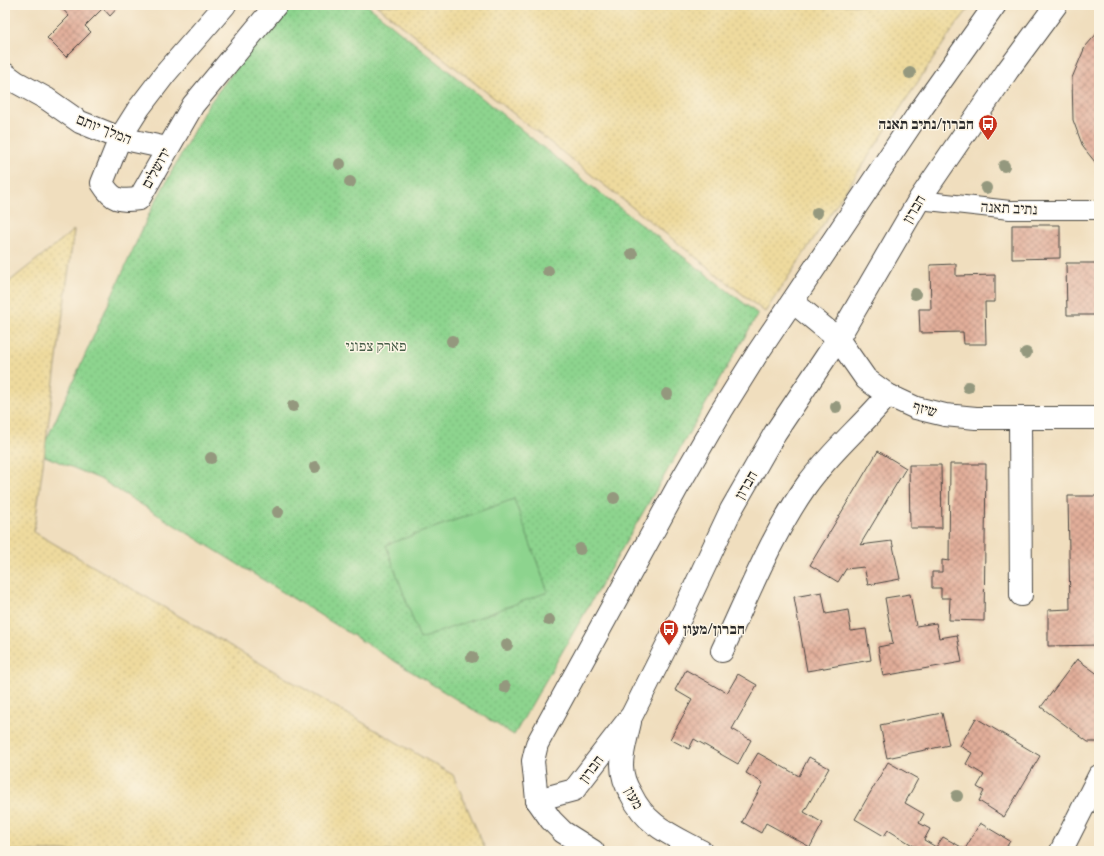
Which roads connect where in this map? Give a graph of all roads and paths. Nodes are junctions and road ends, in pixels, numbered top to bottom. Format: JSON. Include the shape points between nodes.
{"nodes":[{"id":1,"x":224,"y":5,"type":"edge"},
{"id":2,"x":276,"y":5,"type":"edge"},
{"id":3,"x":995,"y":5,"type":"edge"},
{"id":4,"x":1056,"y":5,"type":"edge"},
{"id":5,"x":5,"y":74,"type":"edge"},
{"id":6,"x":120,"y":138,"type":"junction"},
{"id":7,"x":167,"y":148,"type":"junction"},
{"id":8,"x":919,"y":200,"type":"junction"},
{"id":9,"x":1099,"y":210,"type":"edge"},
{"id":10,"x":793,"y":302,"type":"junction"},
{"id":11,"x":838,"y":338,"type":"junction"},
{"id":12,"x":888,"y":395,"type":"junction"},
{"id":13,"x":1020,"y":418,"type":"junction"},
{"id":14,"x":1099,"y":418,"type":"edge"},
{"id":15,"x":1021,"y":595,"type":"dead end"},
{"id":16,"x":722,"y":651,"type":"dead end"},
{"id":17,"x":632,"y":715,"type":"junction"},
{"id":18,"x":1099,"y":776,"type":"edge"},
{"id":19,"x":537,"y":800,"type":"junction"},
{"id":20,"x":592,"y":851,"type":"edge"},
{"id":21,"x":701,"y":851,"type":"edge"},
{"id":22,"x":1061,"y":851,"type":"edge"}],
"edges":[{"from":1,"to":6,"type":"street","name":"ירושלים","via":[[164,74]]},
{"from":2,"to":7,"type":"street","name":"ירושלים","via":[[193,105]]},
{"from":3,"to":10,"type":"street","via":[[922,108]]},
{"from":4,"to":8,"type":"street","name":"חברון"},
{"from":5,"to":6,"type":"street","name":"המלך יותם","via":[[80,122]]},
{"from":6,"to":7,"type":"street","name":"המלך יותם"},
{"from":6,"to":7,"type":"street","name":"ירושלים","via":[[102,183],[109,195],[118,200],[139,199]]},
{"from":8,"to":9,"type":"street","name":"נתיב תאנה","via":[[1010,210]]},
{"from":8,"to":11,"type":"street","name":"חברון"},
{"from":10,"to":11,"type":"street","name":"שיזף"},
{"from":10,"to":19,"type":"street","via":[[722,410],[537,744],[533,761]]},
{"from":11,"to":12,"type":"street","name":"שיזף","via":[[866,379]]},
{"from":11,"to":17,"type":"street","name":"חברון","via":[[776,433],[731,510]]},
{"from":12,"to":13,"type":"street","name":"שיזף","via":[[916,408],[945,415]]},
{"from":12,"to":16,"type":"street","via":[[806,486],[780,530]]},
{"from":13,"to":14,"type":"street","name":"שיזף"},
{"from":13,"to":15,"type":"street"},
{"from":17,"to":19,"type":"street","name":"חברון","via":[[574,790]]},
{"from":17,"to":21,"type":"street","name":"מעון","via":[[622,766],[626,785],[644,816],[659,829]]},
{"from":18,"to":22,"type":"street"},
{"from":19,"to":20,"type":"street","via":[[563,832]]}]}
